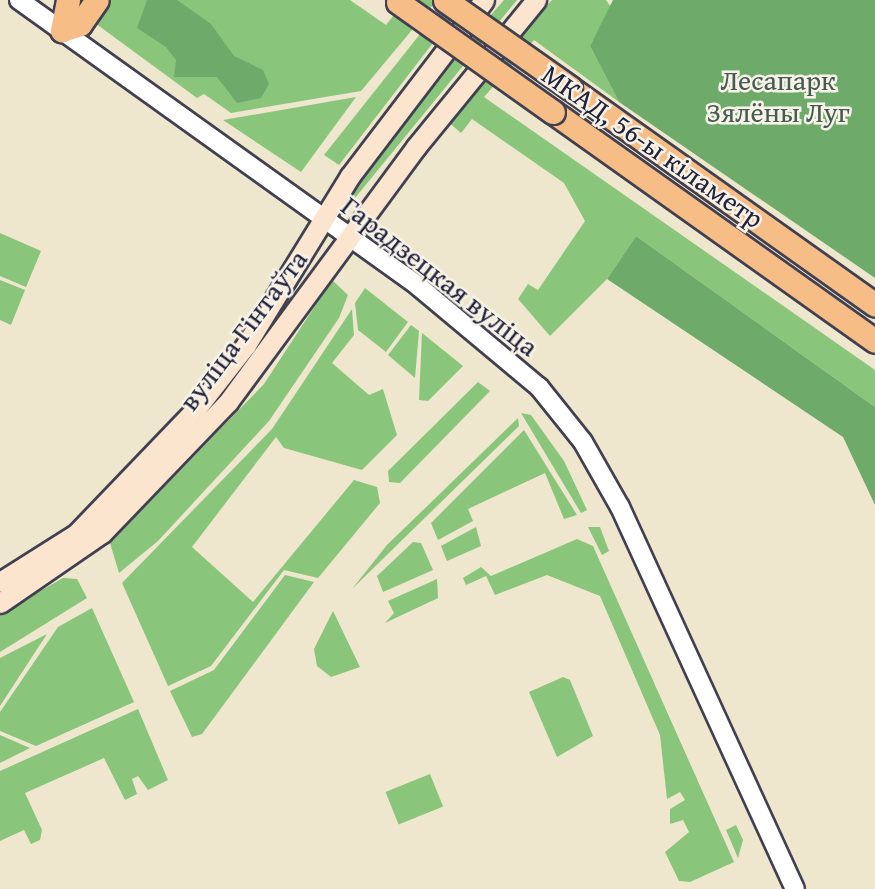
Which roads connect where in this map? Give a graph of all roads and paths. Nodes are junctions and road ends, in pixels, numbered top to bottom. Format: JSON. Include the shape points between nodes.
{"nodes":[{"id":1,"x":19,"y":0,"type":"edge"},
{"id":2,"x":68,"y":0,"type":"edge"},
{"id":3,"x":97,"y":0,"type":"edge"},
{"id":4,"x":445,"y":0,"type":"edge"},
{"id":5,"x":484,"y":0,"type":"edge"},
{"id":6,"x":536,"y":0,"type":"edge"},
{"id":7,"x":397,"y":1,"type":"edge"},
{"id":8,"x":62,"y":30,"type":"junction"},
{"id":9,"x":325,"y":219,"type":"junction"},
{"id":10,"x":349,"y":236,"type":"junction"},
{"id":11,"x":875,"y":305,"type":"edge"},
{"id":12,"x":875,"y":341,"type":"edge"},
{"id":13,"x":0,"y":582,"type":"edge"},
{"id":14,"x":0,"y":603,"type":"edge"},
{"id":15,"x":795,"y":889,"type":"edge"}],
"edges":[{"from":1,"to":8,"type":"street","name":"Гарадзецкая вуліца"},
{"from":2,"to":8,"type":"highway"},
{"from":3,"to":8,"type":"highway","via":[[80,24]]},
{"from":4,"to":11,"type":"highway","name":"МКАД, 56-ы кіламетр","bridge":true},
{"from":5,"to":9,"type":"main road","name":"вуліца Гінтаўта","via":[[351,176]]},
{"from":6,"to":10,"type":"main road","name":"вуліца Гінтаўта","via":[[491,51]]},
{"from":7,"to":12,"type":"highway","name":"МКАД, 56-ы кіламетр","bridge":true},
{"from":8,"to":9,"type":"street","name":"Гарадзецкая вуліца"},
{"from":9,"to":10,"type":"street","name":"Гарадзецкая вуліца"},
{"from":9,"to":13,"type":"main road","name":"вуліца Гінтаўта","via":[[230,369],[147,465],[76,534]]},
{"from":10,"to":14,"type":"main road","name":"вуліца Гінтаўта","via":[[228,402],[178,457],[102,533]]},
{"from":10,"to":15,"type":"street","name":"Гарадзецкая вуліца","via":[[495,345],[583,442],[686,645]]}]}
